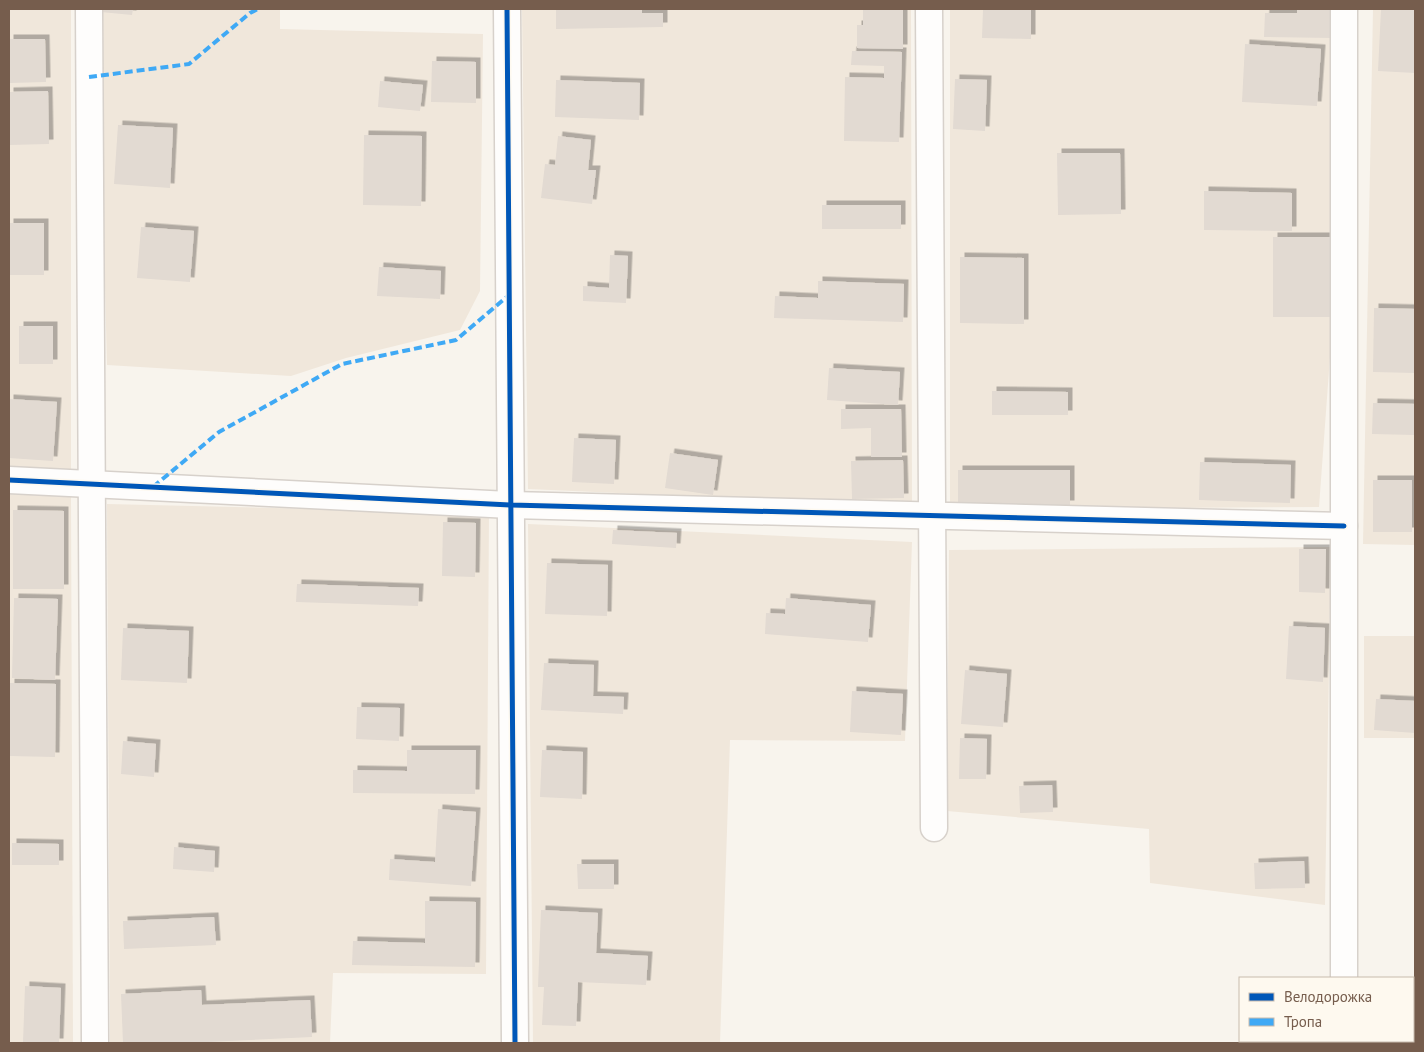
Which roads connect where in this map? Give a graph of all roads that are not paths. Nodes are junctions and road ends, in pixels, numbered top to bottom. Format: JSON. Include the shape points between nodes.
{"nodes":[{"id":1,"x":89,"y":9,"type":"edge"},
{"id":2,"x":508,"y":9,"type":"edge"},
{"id":3,"x":929,"y":9,"type":"edge"},
{"id":4,"x":1344,"y":9,"type":"edge"},
{"id":5,"x":9,"y":480,"type":"edge"},
{"id":6,"x":92,"y":484,"type":"junction"},
{"id":7,"x":511,"y":505,"type":"junction"},
{"id":8,"x":932,"y":516,"type":"junction"},
{"id":9,"x":1344,"y":526,"type":"junction"},
{"id":10,"x":934,"y":828,"type":"dead end"},
{"id":11,"x":1344,"y":977,"type":"edge"},
{"id":12,"x":95,"y":1043,"type":"edge"},
{"id":13,"x":515,"y":1043,"type":"edge"}],
"edges":[{"from":1,"to":6,"type":"street"},
{"from":2,"to":7,"type":"street"},
{"from":3,"to":8,"type":"street"},
{"from":4,"to":9,"type":"street"},
{"from":5,"to":6,"type":"street"},
{"from":6,"to":7,"type":"street"},
{"from":6,"to":12,"type":"street"},
{"from":7,"to":8,"type":"street"},
{"from":7,"to":13,"type":"street"},
{"from":8,"to":9,"type":"street"},
{"from":8,"to":10,"type":"street"},
{"from":9,"to":11,"type":"street"}]}
